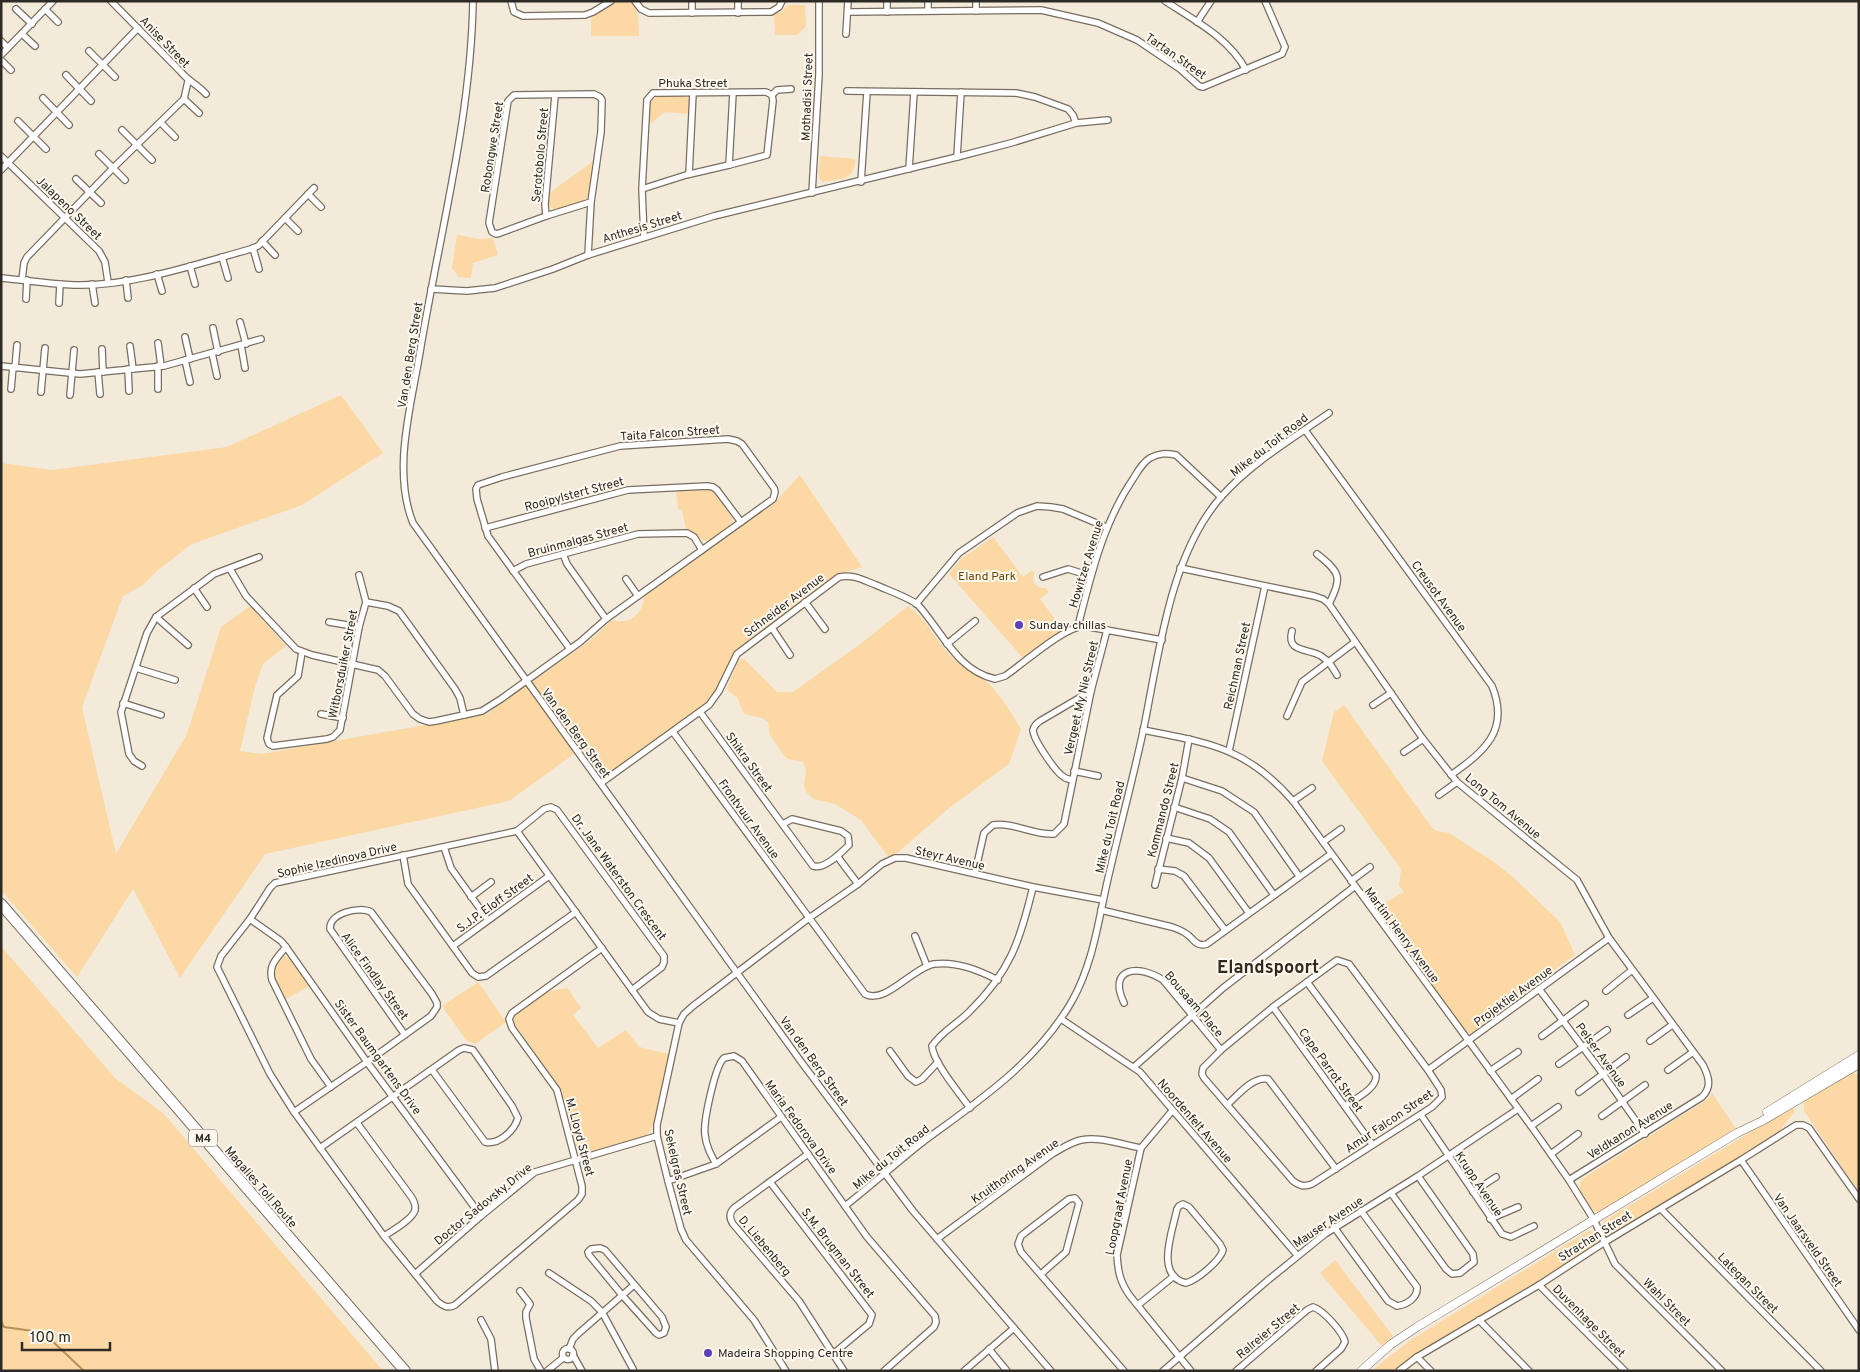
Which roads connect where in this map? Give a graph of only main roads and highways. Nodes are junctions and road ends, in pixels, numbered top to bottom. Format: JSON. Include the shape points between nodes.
{"nodes":[{"id":1,"x":1,"y":904,"type":"edge"},
{"id":2,"x":1,"y":914,"type":"edge"},
{"id":3,"x":396,"y":1371,"type":"edge"},
{"id":4,"x":405,"y":1371,"type":"edge"}],
"edges":[{"from":1,"to":4,"type":"highway","name":"Magalies Toll Route","number":"M4"},
{"from":2,"to":3,"type":"highway","name":"Magalies Toll Route","number":"M4"}]}
